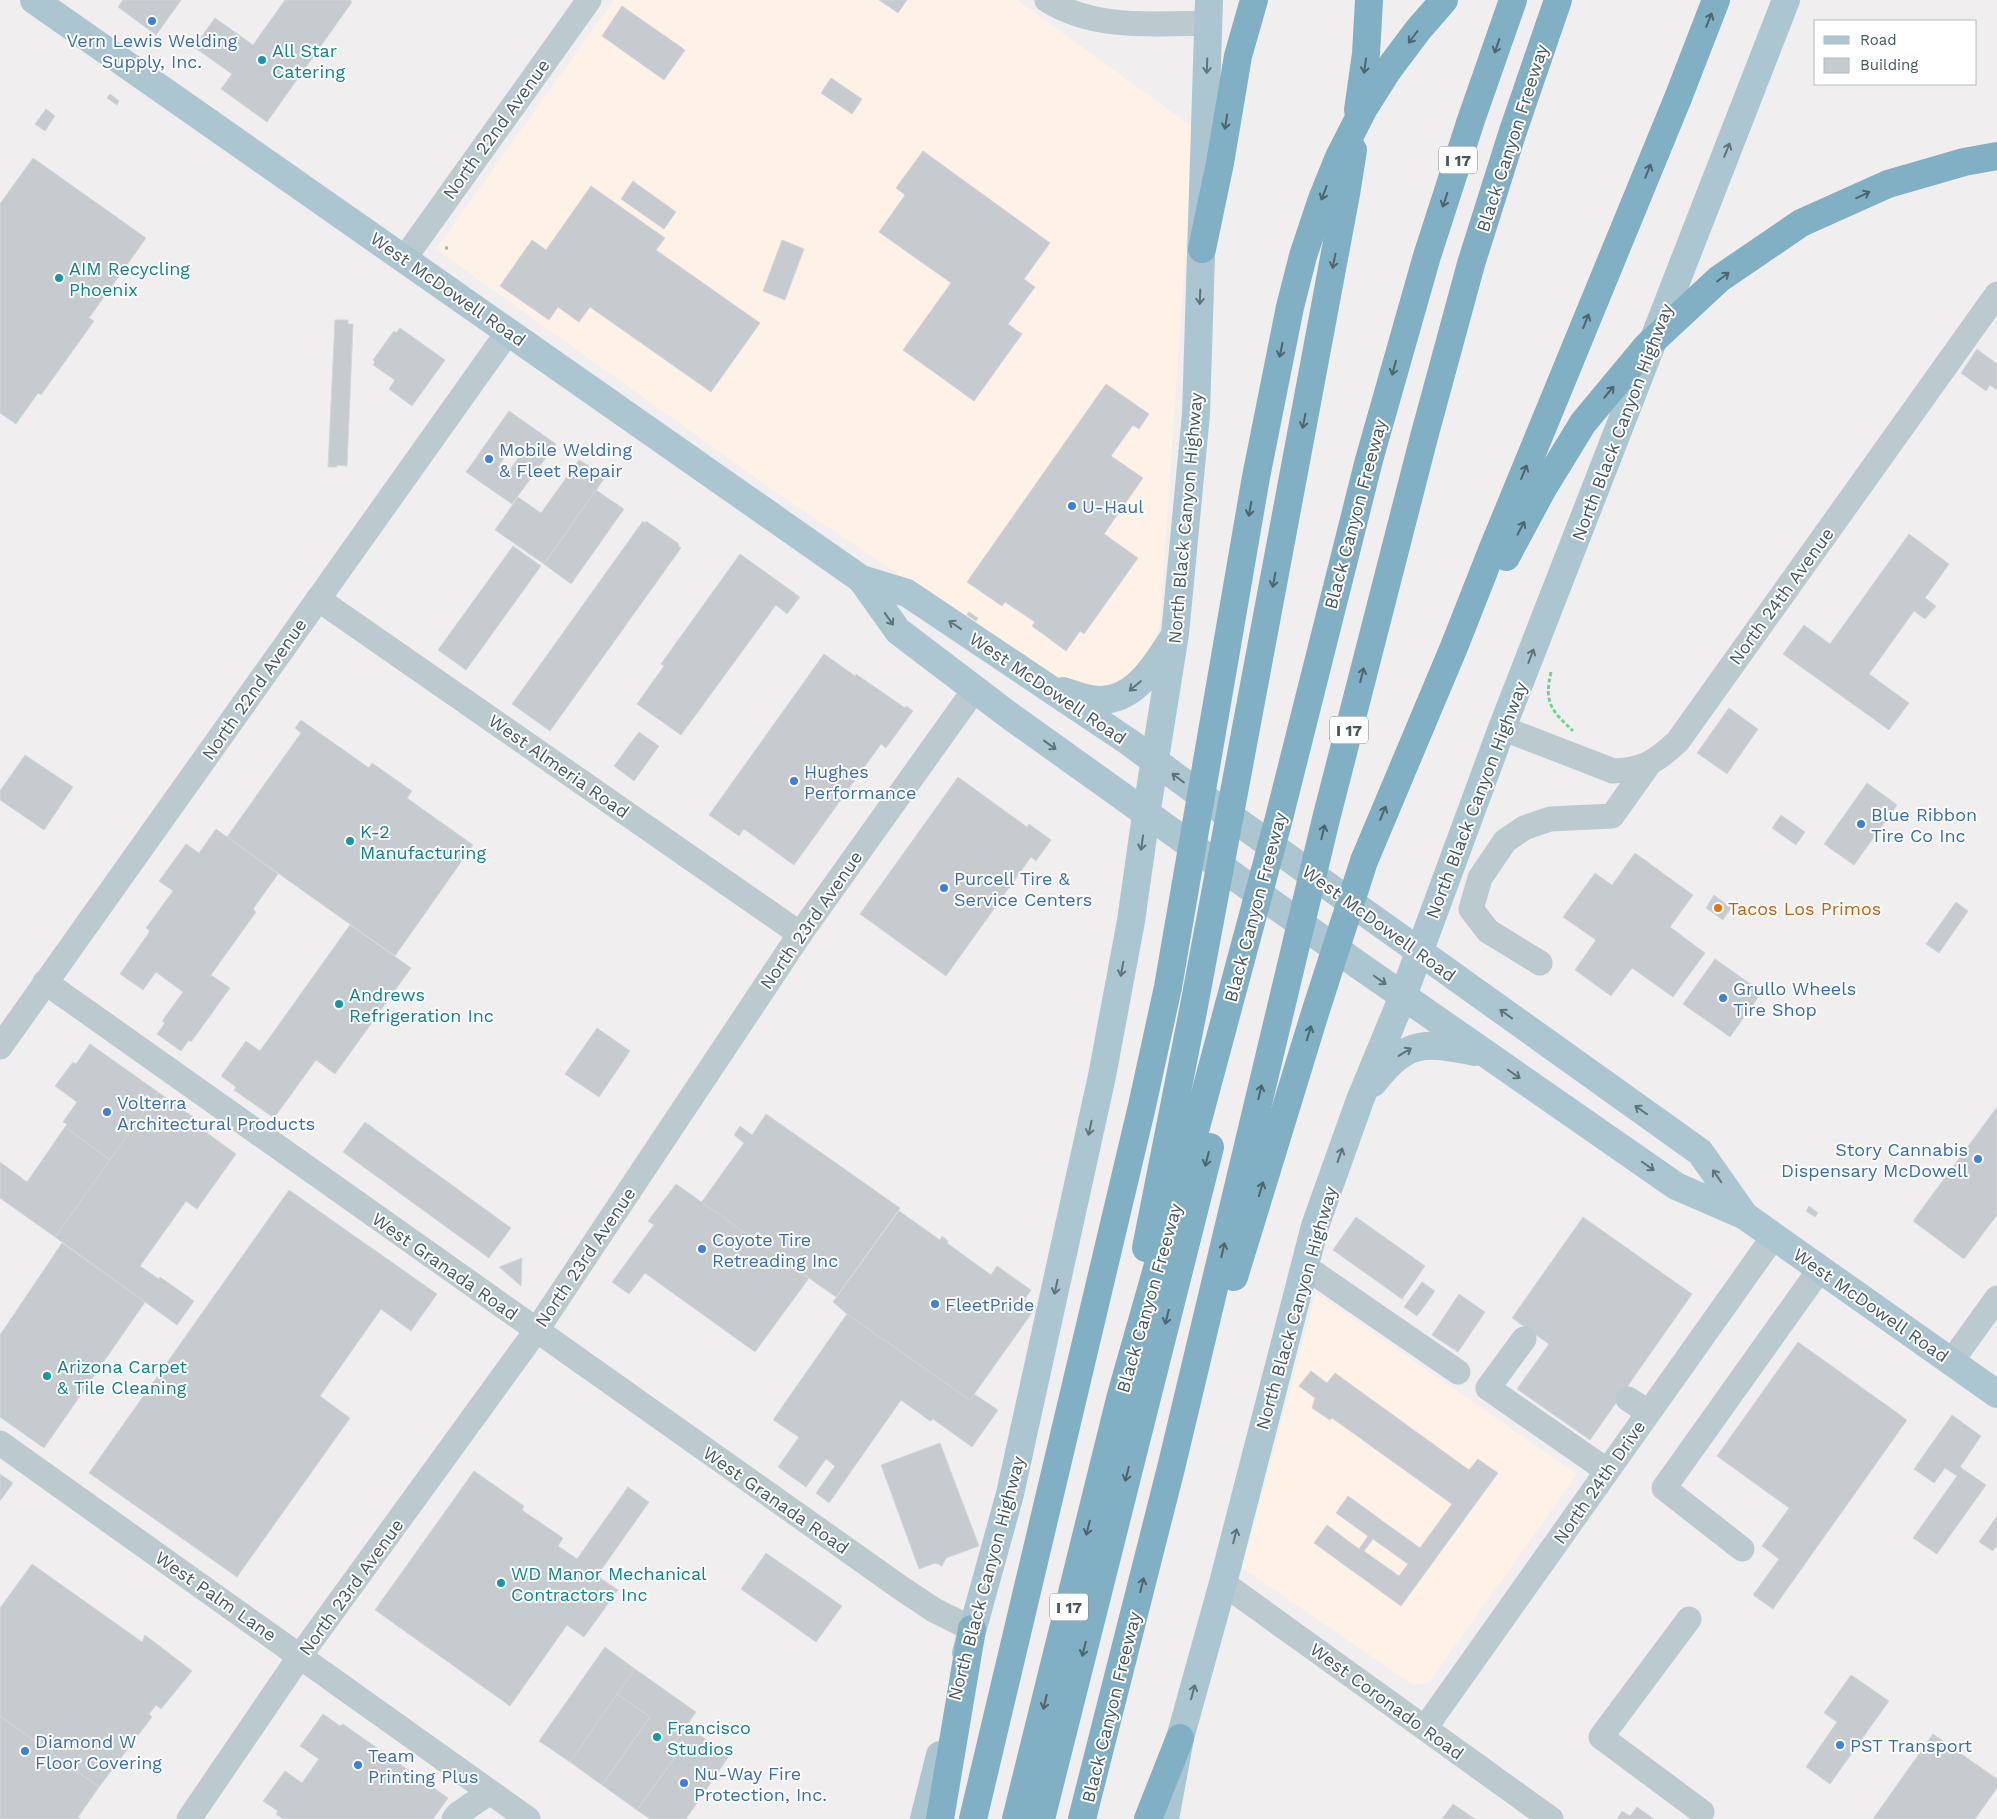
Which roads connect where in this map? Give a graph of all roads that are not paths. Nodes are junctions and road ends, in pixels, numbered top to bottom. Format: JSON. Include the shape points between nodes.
{"nodes":[{"id":1,"x":589,"y":0,"type":"edge"},
{"id":2,"x":1046,"y":0,"type":"edge"},
{"id":3,"x":1254,"y":0,"type":"edge"},
{"id":4,"x":1369,"y":0,"type":"edge"},
{"id":5,"x":1444,"y":0,"type":"edge"},
{"id":6,"x":1513,"y":0,"type":"edge"},
{"id":7,"x":1558,"y":0,"type":"edge"},
{"id":8,"x":1716,"y":0,"type":"edge"},
{"id":9,"x":1786,"y":0,"type":"edge"},
{"id":10,"x":39,"y":1,"type":"edge"},
{"id":11,"x":1209,"y":12,"type":"edge"},
{"id":12,"x":1997,"y":156,"type":"edge"},
{"id":13,"x":1202,"y":248,"type":"junction"},
{"id":14,"x":404,"y":259,"type":"junction"},
{"id":15,"x":1997,"y":294,"type":"edge"},
{"id":16,"x":508,"y":332,"type":"junction"},
{"id":17,"x":1381,"y":417,"type":"junction"},
{"id":18,"x":861,"y":579,"type":"junction"},
{"id":19,"x":318,"y":599,"type":"junction"},
{"id":20,"x":1176,"y":634,"type":"junction"},
{"id":21,"x":1454,"y":647,"type":"junction"},
{"id":22,"x":1047,"y":687,"type":"junction"},
{"id":23,"x":975,"y":689,"type":"junction"},
{"id":24,"x":1502,"y":728,"type":"junction"},
{"id":25,"x":1155,"y":760,"type":"junction"},
{"id":26,"x":1650,"y":764,"type":"junction"},
{"id":27,"x":1146,"y":815,"type":"junction"},
{"id":28,"x":800,"y":934,"type":"junction"},
{"id":29,"x":1419,"y":952,"type":"junction"},
{"id":30,"x":1540,"y":963,"type":"dead end"},
{"id":31,"x":45,"y":982,"type":"junction"},
{"id":32,"x":1402,"y":996,"type":"junction"},
{"id":33,"x":0,"y":1047,"type":"edge"},
{"id":34,"x":1485,"y":1054,"type":"junction"},
{"id":35,"x":1360,"y":1100,"type":"junction"},
{"id":36,"x":1745,"y":1216,"type":"junction"},
{"id":37,"x":1774,"y":1236,"type":"junction"},
{"id":38,"x":1304,"y":1266,"type":"junction"},
{"id":39,"x":1820,"y":1269,"type":"junction"},
{"id":40,"x":1997,"y":1298,"type":"edge"},
{"id":41,"x":536,"y":1331,"type":"junction"},
{"id":42,"x":1524,"y":1339,"type":"dead end"},
{"id":43,"x":1951,"y":1362,"type":"junction"},
{"id":44,"x":1458,"y":1372,"type":"dead end"},
{"id":45,"x":1997,"y":1394,"type":"edge"},
{"id":46,"x":1121,"y":1395,"type":"junction"},
{"id":47,"x":0,"y":1443,"type":"edge"},
{"id":48,"x":1172,"y":1468,"type":"junction"},
{"id":49,"x":1606,"y":1470,"type":"junction"},
{"id":50,"x":1742,"y":1549,"type":"dead end"},
{"id":51,"x":1222,"y":1583,"type":"junction"},
{"id":52,"x":1688,"y":1619,"type":"dead end"},
{"id":53,"x":972,"y":1629,"type":"junction"},
{"id":54,"x":300,"y":1656,"type":"junction"},
{"id":55,"x":1425,"y":1728,"type":"junction"},
{"id":56,"x":1180,"y":1738,"type":"junction"},
{"id":57,"x":490,"y":1792,"type":"junction"},
{"id":58,"x":1702,"y":1812,"type":"dead end"},
{"id":59,"x":189,"y":1819,"type":"edge"},
{"id":60,"x":454,"y":1819,"type":"edge"},
{"id":61,"x":528,"y":1819,"type":"edge"},
{"id":62,"x":924,"y":1819,"type":"edge"},
{"id":63,"x":940,"y":1819,"type":"edge"},
{"id":64,"x":973,"y":1819,"type":"edge"},
{"id":65,"x":1016,"y":1819,"type":"edge"},
{"id":66,"x":1041,"y":1819,"type":"edge"},
{"id":67,"x":1082,"y":1819,"type":"edge"},
{"id":68,"x":1148,"y":1819,"type":"edge"},
{"id":69,"x":1165,"y":1819,"type":"edge"},
{"id":70,"x":1551,"y":1819,"type":"edge"}],
"edges":[{"from":1,"to":14,"type":"street","name":"North 22nd Avenue"},
{"from":2,"to":11,"type":"street","via":[[1066,11],[1101,20],[1140,24]]},
{"from":3,"to":13,"type":"highway","one_way":true,"via":[[1238,56]]},
{"from":4,"to":46,"type":"highway","one_way":true,"via":[[1366,54],[1346,194],[1142,1269]]},
{"from":5,"to":64,"type":"highway","one_way":true,"via":[[1388,70],[1339,157],[1306,247],[1290,307],[1254,486],[1168,987]]},
{"from":6,"to":17,"type":"highway","name":"Black Canyon Freeway","number":"I 17","one_way":true,"via":[[1426,256]]},
{"from":48,"to":7,"type":"highway","name":"Black Canyon Freeway","number":"I 17","one_way":true,"via":[[1326,819],[1424,436],[1472,264]]},
{"from":21,"to":8,"type":"highway","one_way":true},
{"from":24,"to":9,"type":"main road","name":"North Black Canyon Highway","one_way":true},
{"from":10,"to":14,"type":"main road","name":"West McDowell Road"},
{"from":11,"to":13,"type":"main road","name":"North Black Canyon Highway","one_way":true},
{"from":21,"to":12,"type":"highway","one_way":true,"via":[[1583,423],[1647,346],[1719,279],[1801,223],[1888,184]]},
{"from":13,"to":20,"type":"main road","name":"North Black Canyon Highway","one_way":true,"via":[[1196,414]]},
{"from":14,"to":16,"type":"main road","name":"West McDowell Road"},
{"from":15,"to":26,"type":"street","name":"North 24th Avenue","via":[[1678,741]]},
{"from":16,"to":18,"type":"main road","name":"West McDowell Road"},
{"from":16,"to":19,"type":"street","name":"North 22nd Avenue"},
{"from":17,"to":46,"type":"highway","name":"Black Canyon Freeway","number":"I 17","via":[[1276,828]]},
{"from":17,"to":66,"type":"highway","one_way":true,"via":[[1388,438],[1375,498]]},
{"from":22,"to":18,"type":"main road","name":"West McDowell Road","one_way":true,"via":[[907,593]]},
{"from":18,"to":23,"type":"main road","name":"West McDowell Road","one_way":true,"via":[[898,631]]},
{"from":19,"to":28,"type":"street","name":"West Almeria Road"},
{"from":19,"to":31,"type":"street","name":"North 22nd Avenue"},
{"from":20,"to":22,"type":"main road","one_way":true,"via":[[1146,676],[1127,693],[1091,700]]},
{"from":20,"to":25,"type":"main road","name":"North Black Canyon Highway"},
{"from":48,"to":21,"type":"highway","one_way":true,"via":[[1364,861]]},
{"from":22,"to":25,"type":"main road","name":"West McDowell Road"},
{"from":23,"to":27,"type":"main road","name":"West McDowell Road","one_way":true},
{"from":23,"to":28,"type":"street","name":"North 23rd Avenue"},
{"from":24,"to":26,"type":"street","name":"North 24th Avenue","via":[[1613,771],[1632,770]]},
{"from":24,"to":29,"type":"main road","name":"North Black Canyon Highway"},
{"from":25,"to":27,"type":"main road","name":"North Black Canyon Highway"},
{"from":29,"to":25,"type":"main road","name":"West McDowell Road","one_way":true},
{"from":26,"to":30,"type":"street","via":[[1612,816],[1550,819],[1524,828],[1505,841],[1480,878],[1471,908],[1488,931]]},
{"from":27,"to":32,"type":"main road","name":"West McDowell Road","one_way":true},
{"from":27,"to":53,"type":"main road","name":"North Black Canyon Highway","one_way":true,"via":[[1132,921],[1102,1076],[1010,1494]]},
{"from":28,"to":41,"type":"street","name":"North 23rd Avenue"},
{"from":29,"to":32,"type":"main road","name":"North Black Canyon Highway"},
{"from":36,"to":29,"type":"main road","name":"West McDowell Road","one_way":true,"via":[[1700,1152]]},
{"from":31,"to":33,"type":"street","name":"North 22nd Avenue"},
{"from":31,"to":41,"type":"street","name":"West Granada Road"},
{"from":32,"to":34,"type":"main road","name":"West McDowell Road"},
{"from":32,"to":35,"type":"main road","name":"North Black Canyon Highway"},
{"from":35,"to":34,"type":"main road","one_way":true,"via":[[1393,1060],[1410,1048],[1436,1045]]},
{"from":34,"to":36,"type":"main road","name":"West McDowell Road","one_way":true,"via":[[1676,1186]]},
{"from":38,"to":35,"type":"main road","name":"North Black Canyon Highway","one_way":true},
{"from":36,"to":37,"type":"main road","name":"West McDowell Road"},
{"from":37,"to":39,"type":"main road","name":"West McDowell Road"},
{"from":37,"to":49,"type":"street","name":"North 24th Drive","via":[[1638,1406]]},
{"from":38,"to":44,"type":"street"},
{"from":51,"to":38,"type":"main road","name":"North Black Canyon Highway","one_way":true},
{"from":39,"to":43,"type":"main road","name":"West McDowell Road"},
{"from":39,"to":50,"type":"street","via":[[1664,1488]]},
{"from":40,"to":43,"type":"street"},
{"from":41,"to":53,"type":"street","name":"West Granada Road","via":[[901,1588],[934,1610]]},
{"from":41,"to":54,"type":"street","name":"North 23rd Avenue"},
{"from":42,"to":49,"type":"street","via":[[1488,1388]]},
{"from":43,"to":45,"type":"main road","name":"West McDowell Road"},
{"from":46,"to":65,"type":"highway","name":"Black Canyon Freeway","number":"I 17","one_way":true},
{"from":47,"to":54,"type":"street","name":"West Palm Lane"},
{"from":67,"to":48,"type":"highway","name":"Black Canyon Freeway","number":"I 17","one_way":true},
{"from":49,"to":55,"type":"street","name":"North 24th Drive"},
{"from":51,"to":55,"type":"street","name":"West Coronado Road"},
{"from":56,"to":51,"type":"main road","name":"North Black Canyon Highway","one_way":true},
{"from":52,"to":58,"type":"street","via":[[1601,1737]]},
{"from":53,"to":62,"type":"main road","name":"North Black Canyon Highway"},
{"from":53,"to":63,"type":"highway"},
{"from":54,"to":57,"type":"street","name":"West Palm Lane"},
{"from":54,"to":59,"type":"street","name":"North 23rd Avenue"},
{"from":55,"to":70,"type":"street","name":"West Coronado Road"},
{"from":56,"to":68,"type":"highway"},
{"from":56,"to":69,"type":"main road","name":"North Black Canyon Highway"},
{"from":57,"to":60,"type":"street"},
{"from":57,"to":61,"type":"street","name":"West Palm Lane"}]}
